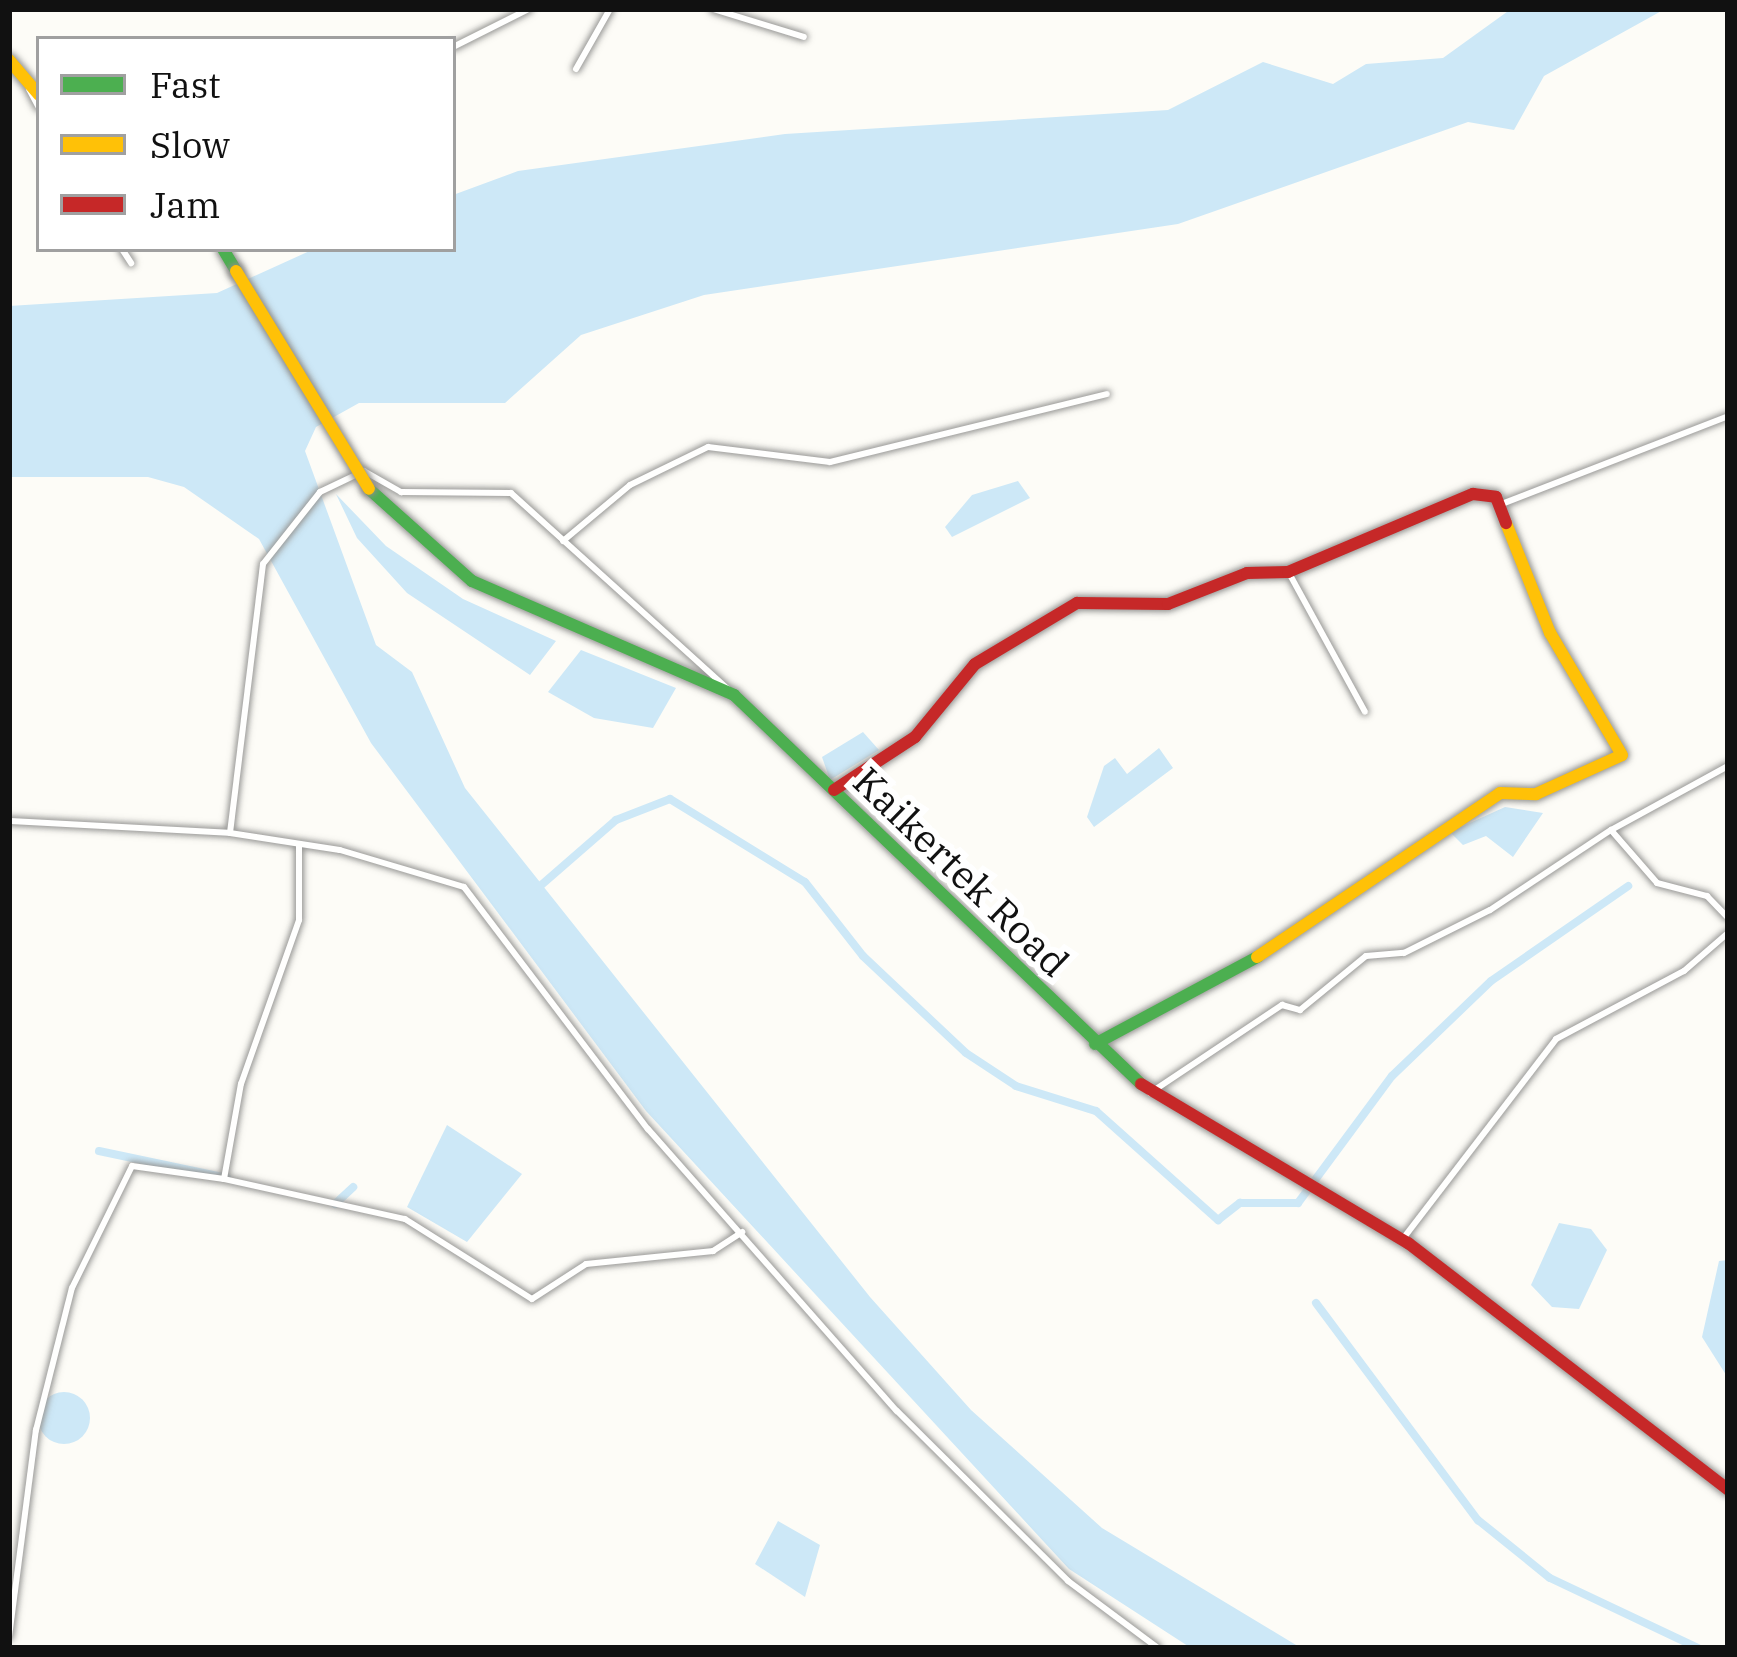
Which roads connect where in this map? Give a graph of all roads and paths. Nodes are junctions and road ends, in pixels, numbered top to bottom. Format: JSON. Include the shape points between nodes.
{"nodes":[{"id":1,"x":529,"y":9,"type":"edge"},
{"id":2,"x":610,"y":9,"type":"edge"},
{"id":3,"x":712,"y":9,"type":"edge"},
{"id":4,"x":804,"y":37,"type":"dead end"},
{"id":5,"x":456,"y":46,"type":"edge"},
{"id":6,"x":9,"y":60,"type":"edge"},
{"id":7,"x":576,"y":69,"type":"dead end"},
{"id":8,"x":34,"y":92,"type":"edge"},
{"id":9,"x":124,"y":252,"type":"edge"},
{"id":10,"x":226,"y":252,"type":"edge"},
{"id":11,"x":131,"y":263,"type":"dead end"},
{"id":12,"x":1107,"y":394,"type":"dead end"},
{"id":13,"x":1728,"y":416,"type":"edge"},
{"id":14,"x":1499,"y":505,"type":"junction"},
{"id":15,"x":563,"y":541,"type":"junction"},
{"id":16,"x":1288,"y":572,"type":"junction"},
{"id":17,"x":734,"y":694,"type":"junction"},
{"id":18,"x":1365,"y":712,"type":"dead end"},
{"id":19,"x":1728,"y":766,"type":"edge"},
{"id":20,"x":834,"y":790,"type":"junction"},
{"id":21,"x":9,"y":820,"type":"edge"},
{"id":22,"x":1611,"y":830,"type":"junction"},
{"id":23,"x":230,"y":833,"type":"junction"},
{"id":24,"x":299,"y":844,"type":"junction"},
{"id":25,"x":1728,"y":918,"type":"edge"},
{"id":26,"x":1728,"y":933,"type":"edge"},
{"id":27,"x":1095,"y":1044,"type":"junction"},
{"id":28,"x":1150,"y":1093,"type":"junction"},
{"id":29,"x":225,"y":1177,"type":"junction"},
{"id":30,"x":742,"y":1232,"type":"junction"},
{"id":31,"x":1402,"y":1240,"type":"junction"},
{"id":32,"x":1728,"y":1489,"type":"edge"},
{"id":33,"x":9,"y":1637,"type":"edge"},
{"id":34,"x":1158,"y":1648,"type":"edge"}],
"edges":[{"from":1,"to":5,"type":"street"},
{"from":2,"to":7,"type":"street"},
{"from":3,"to":4,"type":"street"},
{"from":6,"to":8,"type":"main road"},
{"from":9,"to":11,"type":"street"},
{"from":10,"to":17,"type":"main road","name":"Kaikertek Road","bridge":true,"via":[[369,489],[472,581]]},
{"from":12,"to":15,"type":"street","via":[[830,462],[708,447],[630,485]]},
{"from":13,"to":14,"type":"street"},
{"from":14,"to":16,"type":"main road","via":[[1490,491],[1473,494]]},
{"from":14,"to":27,"type":"main road","via":[[1550,633],[1622,755],[1536,794],[1500,793],[1267,952]]},
{"from":15,"to":17,"type":"street"},
{"from":15,"to":23,"type":"street","via":[[505,491],[401,491],[373,470],[320,493],[263,564]]},
{"from":16,"to":18,"type":"street"},
{"from":16,"to":20,"type":"main road","via":[[1246,573],[1168,604],[1077,603],[975,664],[915,737]]},
{"from":17,"to":20,"type":"main road","name":"Kaikertek Road"},
{"from":19,"to":22,"type":"street"},
{"from":20,"to":27,"type":"main road","name":"Kaikertek Road"},
{"from":21,"to":23,"type":"street"},
{"from":22,"to":25,"type":"street","via":[[1657,883],[1707,896]]},
{"from":22,"to":28,"type":"street","via":[[1490,910],[1403,953],[1366,956],[1300,1010],[1282,1005]]},
{"from":23,"to":24,"type":"street"},
{"from":24,"to":29,"type":"street","via":[[296,936],[242,1084]]},
{"from":24,"to":30,"type":"street","via":[[464,887]]},
{"from":26,"to":31,"type":"street","via":[[1684,970],[1556,1039]]},
{"from":27,"to":28,"type":"main road","name":"Kaikertek Road"},
{"from":28,"to":31,"type":"main road","name":"Kaikertek Road"},
{"from":29,"to":30,"type":"street","via":[[405,1219],[532,1299],[586,1264],[713,1251]]},
{"from":29,"to":33,"type":"street","via":[[132,1166],[85,1256],[36,1430]]},
{"from":30,"to":34,"type":"street","via":[[897,1411],[1068,1581]]},
{"from":31,"to":32,"type":"main road","name":"Kaikertek Road"}]}
